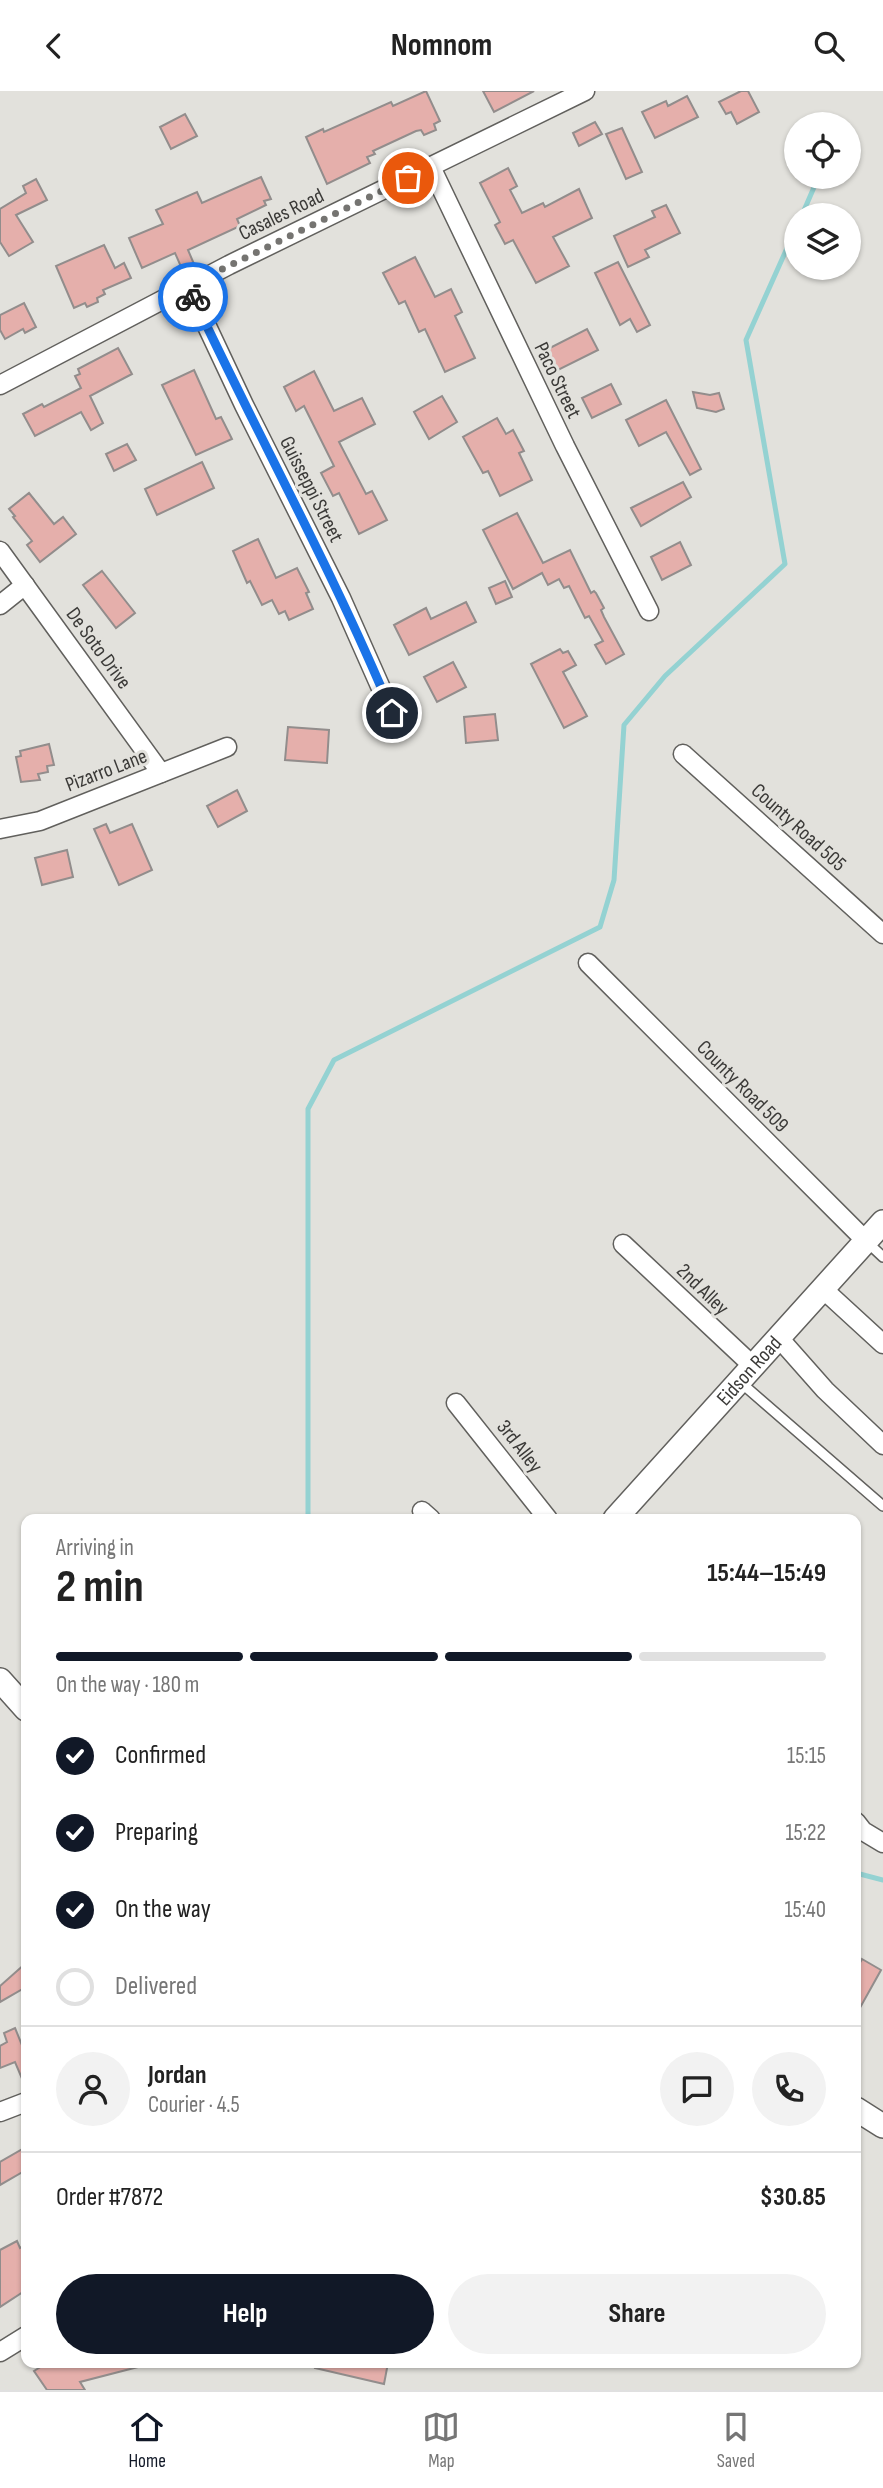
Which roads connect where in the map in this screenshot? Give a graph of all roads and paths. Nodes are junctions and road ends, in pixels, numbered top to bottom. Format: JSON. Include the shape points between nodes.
{"nodes":[{"id":1,"x":585,"y":91,"type":"edge"},
{"id":2,"x":431,"y":167,"type":"junction"},
{"id":3,"x":188,"y":286,"type":"junction"},
{"id":4,"x":0,"y":385,"type":"edge"},
{"id":5,"x":0,"y":551,"type":"edge"},
{"id":6,"x":25,"y":585,"type":"junction"},
{"id":7,"x":0,"y":605,"type":"edge"},
{"id":8,"x":649,"y":611,"type":"dead end"},
{"id":9,"x":392,"y":713,"type":"dead end"},
{"id":10,"x":227,"y":747,"type":"dead end"},
{"id":11,"x":683,"y":754,"type":"dead end"},
{"id":12,"x":161,"y":773,"type":"junction"},
{"id":13,"x":0,"y":829,"type":"edge"},
{"id":14,"x":883,"y":934,"type":"edge"},
{"id":15,"x":588,"y":963,"type":"dead end"},
{"id":16,"x":883,"y":1221,"type":"edge"},
{"id":17,"x":866,"y":1241,"type":"junction"},
{"id":18,"x":622,"y":1244,"type":"dead end"},
{"id":19,"x":883,"y":1258,"type":"edge"},
{"id":20,"x":823,"y":1289,"type":"junction"},
{"id":21,"x":779,"y":1338,"type":"junction"},
{"id":22,"x":883,"y":1344,"type":"edge"},
{"id":23,"x":746,"y":1374,"type":"junction"},
{"id":24,"x":456,"y":1403,"type":"dead end"},
{"id":25,"x":883,"y":1445,"type":"edge"},
{"id":26,"x":883,"y":1506,"type":"edge"},
{"id":27,"x":544,"y":1514,"type":"edge"},
{"id":28,"x":620,"y":1514,"type":"edge"},
{"id":29,"x":0,"y":1680,"type":"edge"},
{"id":30,"x":21,"y":1703,"type":"edge"},
{"id":31,"x":861,"y":1828,"type":"edge"},
{"id":32,"x":883,"y":1843,"type":"edge"},
{"id":33,"x":21,"y":2104,"type":"edge"},
{"id":34,"x":0,"y":2112,"type":"edge"},
{"id":35,"x":861,"y":2112,"type":"edge"},
{"id":36,"x":883,"y":2126,"type":"edge"},
{"id":37,"x":21,"y":2339,"type":"edge"},
{"id":38,"x":0,"y":2352,"type":"edge"}],
"edges":[{"from":1,"to":2,"type":"street","name":"Casales Road"},
{"from":2,"to":3,"type":"street","name":"Casales Road"},
{"from":2,"to":8,"type":"street","name":"Paco Street"},
{"from":3,"to":4,"type":"street","name":"Casales Road"},
{"from":3,"to":9,"type":"street","name":"Guisseppi Street","via":[[341,598]]},
{"from":5,"to":6,"type":"street","name":"De Soto Drive"},
{"from":6,"to":7,"type":"street"},
{"from":6,"to":12,"type":"street","name":"De Soto Drive"},
{"from":10,"to":12,"type":"street","name":"Pizarro Lane"},
{"from":11,"to":14,"type":"street","name":"County Road 505"},
{"from":12,"to":13,"type":"street","name":"Pizarro Lane","via":[[40,821]]},
{"from":15,"to":17,"type":"street","name":"County Road 509"},
{"from":16,"to":17,"type":"street","name":"Eidson Road"},
{"from":17,"to":19,"type":"lane"},
{"from":17,"to":20,"type":"street","name":"Eidson Road"},
{"from":18,"to":23,"type":"street","name":"2nd Alley"},
{"from":20,"to":21,"type":"street","name":"Eidson Road"},
{"from":20,"to":22,"type":"street"},
{"from":21,"to":23,"type":"street","name":"Eidson Road"},
{"from":21,"to":25,"type":"street"},
{"from":23,"to":26,"type":"lane"},
{"from":23,"to":28,"type":"street","name":"Eidson Road"},
{"from":24,"to":27,"type":"street","name":"3rd Alley"},
{"from":29,"to":30,"type":"street"},
{"from":31,"to":32,"type":"street"},
{"from":33,"to":34,"type":"street"},
{"from":35,"to":36,"type":"street"},
{"from":37,"to":38,"type":"street"}]}
